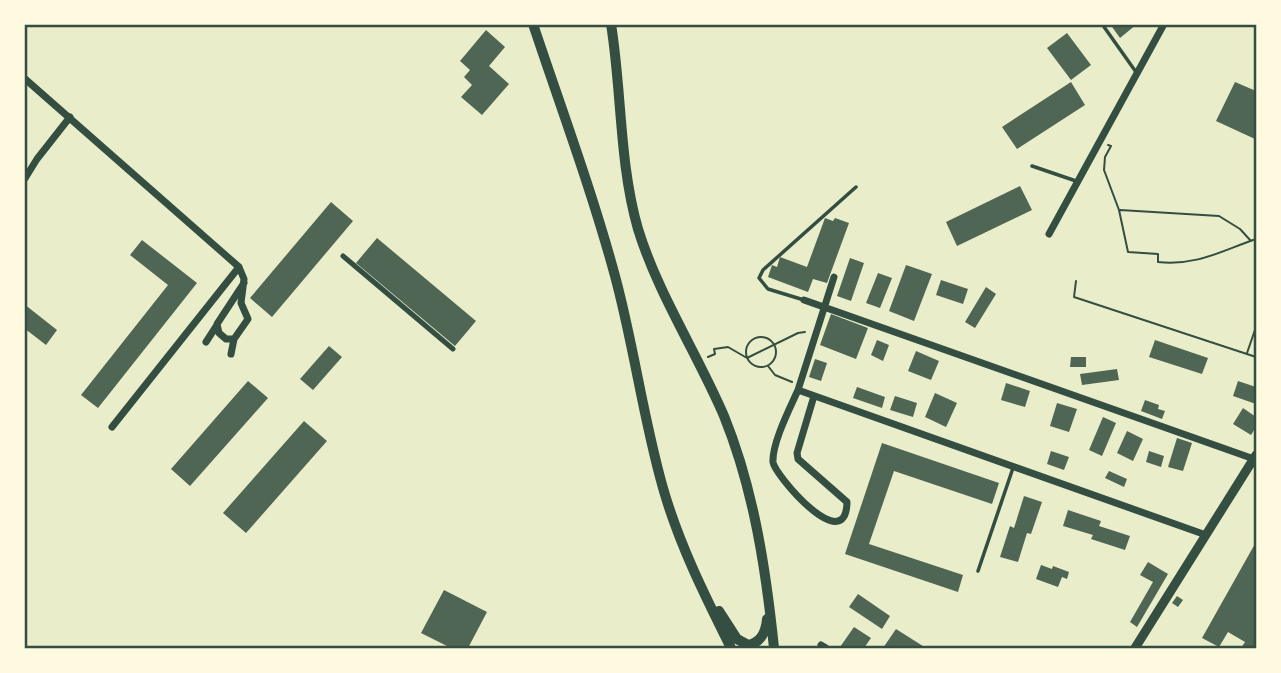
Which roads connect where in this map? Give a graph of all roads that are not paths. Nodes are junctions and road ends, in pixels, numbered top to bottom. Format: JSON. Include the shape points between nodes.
{"nodes":[{"id":1,"x":533,"y":24,"type":"edge"},
{"id":2,"x":611,"y":24,"type":"edge"},
{"id":3,"x":1102,"y":24,"type":"edge"},
{"id":4,"x":1164,"y":24,"type":"edge"},
{"id":5,"x":1138,"y":74,"type":"junction"},
{"id":6,"x":24,"y":78,"type":"edge"},
{"id":7,"x":70,"y":117,"type":"junction"},
{"id":8,"x":1032,"y":166,"type":"dead end"},
{"id":9,"x":24,"y":180,"type":"edge"},
{"id":10,"x":1078,"y":182,"type":"junction"},
{"id":11,"x":856,"y":187,"type":"dead end"},
{"id":12,"x":1049,"y":234,"type":"dead end"},
{"id":13,"x":343,"y":256,"type":"dead end"},
{"id":14,"x":239,"y":267,"type":"junction"},
{"id":15,"x":834,"y":277,"type":"dead end"},
{"id":16,"x":244,"y":283,"type":"junction"},
{"id":17,"x":804,"y":300,"type":"joint"},
{"id":18,"x":824,"y":307,"type":"junction"},
{"id":19,"x":217,"y":324,"type":"junction"},
{"id":20,"x":234,"y":339,"type":"junction"},
{"id":21,"x":206,"y":342,"type":"dead end"},
{"id":22,"x":453,"y":349,"type":"dead end"},
{"id":23,"x":231,"y":354,"type":"dead end"},
{"id":24,"x":799,"y":387,"type":"junction"},
{"id":25,"x":814,"y":396,"type":"junction"},
{"id":26,"x":112,"y":427,"type":"dead end"},
{"id":27,"x":1255,"y":457,"type":"edge"},
{"id":28,"x":1013,"y":468,"type":"junction"},
{"id":29,"x":1206,"y":535,"type":"junction"},
{"id":30,"x":978,"y":571,"type":"dead end"},
{"id":31,"x":765,"y":573,"type":"junction"},
{"id":32,"x":699,"y":583,"type":"junction"},
{"id":33,"x":731,"y":649,"type":"edge"},
{"id":34,"x":774,"y":649,"type":"edge"},
{"id":35,"x":1135,"y":649,"type":"edge"}],
"edges":[{"from":1,"to":32,"type":"main road","via":[[611,262],[663,488]]},
{"from":2,"to":31,"type":"main road","via":[[624,158],[635,217],[652,266],[738,454]]},
{"from":3,"to":5,"type":"lane"},
{"from":4,"to":5,"type":"street"},
{"from":5,"to":10,"type":"street"},
{"from":6,"to":7,"type":"street"},
{"from":7,"to":9,"type":"street"},
{"from":7,"to":14,"type":"street"},
{"from":8,"to":10,"type":"lane"},
{"from":10,"to":12,"type":"street"},
{"from":11,"to":17,"type":"lane","via":[[759,278],[768,289]]},
{"from":13,"to":22,"type":"street"},
{"from":14,"to":16,"type":"street"},
{"from":14,"to":26,"type":"street"},
{"from":15,"to":18,"type":"street"},
{"from":16,"to":19,"type":"street"},
{"from":16,"to":20,"type":"street","via":[[241,303],[248,319]]},
{"from":17,"to":18,"type":"street"},
{"from":18,"to":24,"type":"street"},
{"from":18,"to":27,"type":"street"},
{"from":19,"to":20,"type":"street","via":[[220,335]]},
{"from":19,"to":21,"type":"street"},
{"from":20,"to":23,"type":"street"},
{"from":24,"to":25,"type":"street"},
{"from":24,"to":25,"type":"street","via":[[773,464],[821,518],[831,522],[845,513],[847,502],[797,456]]},
{"from":25,"to":28,"type":"street"},
{"from":27,"to":29,"type":"street"},
{"from":28,"to":29,"type":"street"},
{"from":28,"to":30,"type":"lane"},
{"from":29,"to":35,"type":"street"},
{"from":31,"to":32,"type":"main road","via":[[768,621],[752,645],[737,639]]},
{"from":31,"to":34,"type":"main road"},
{"from":32,"to":33,"type":"main road"}]}
